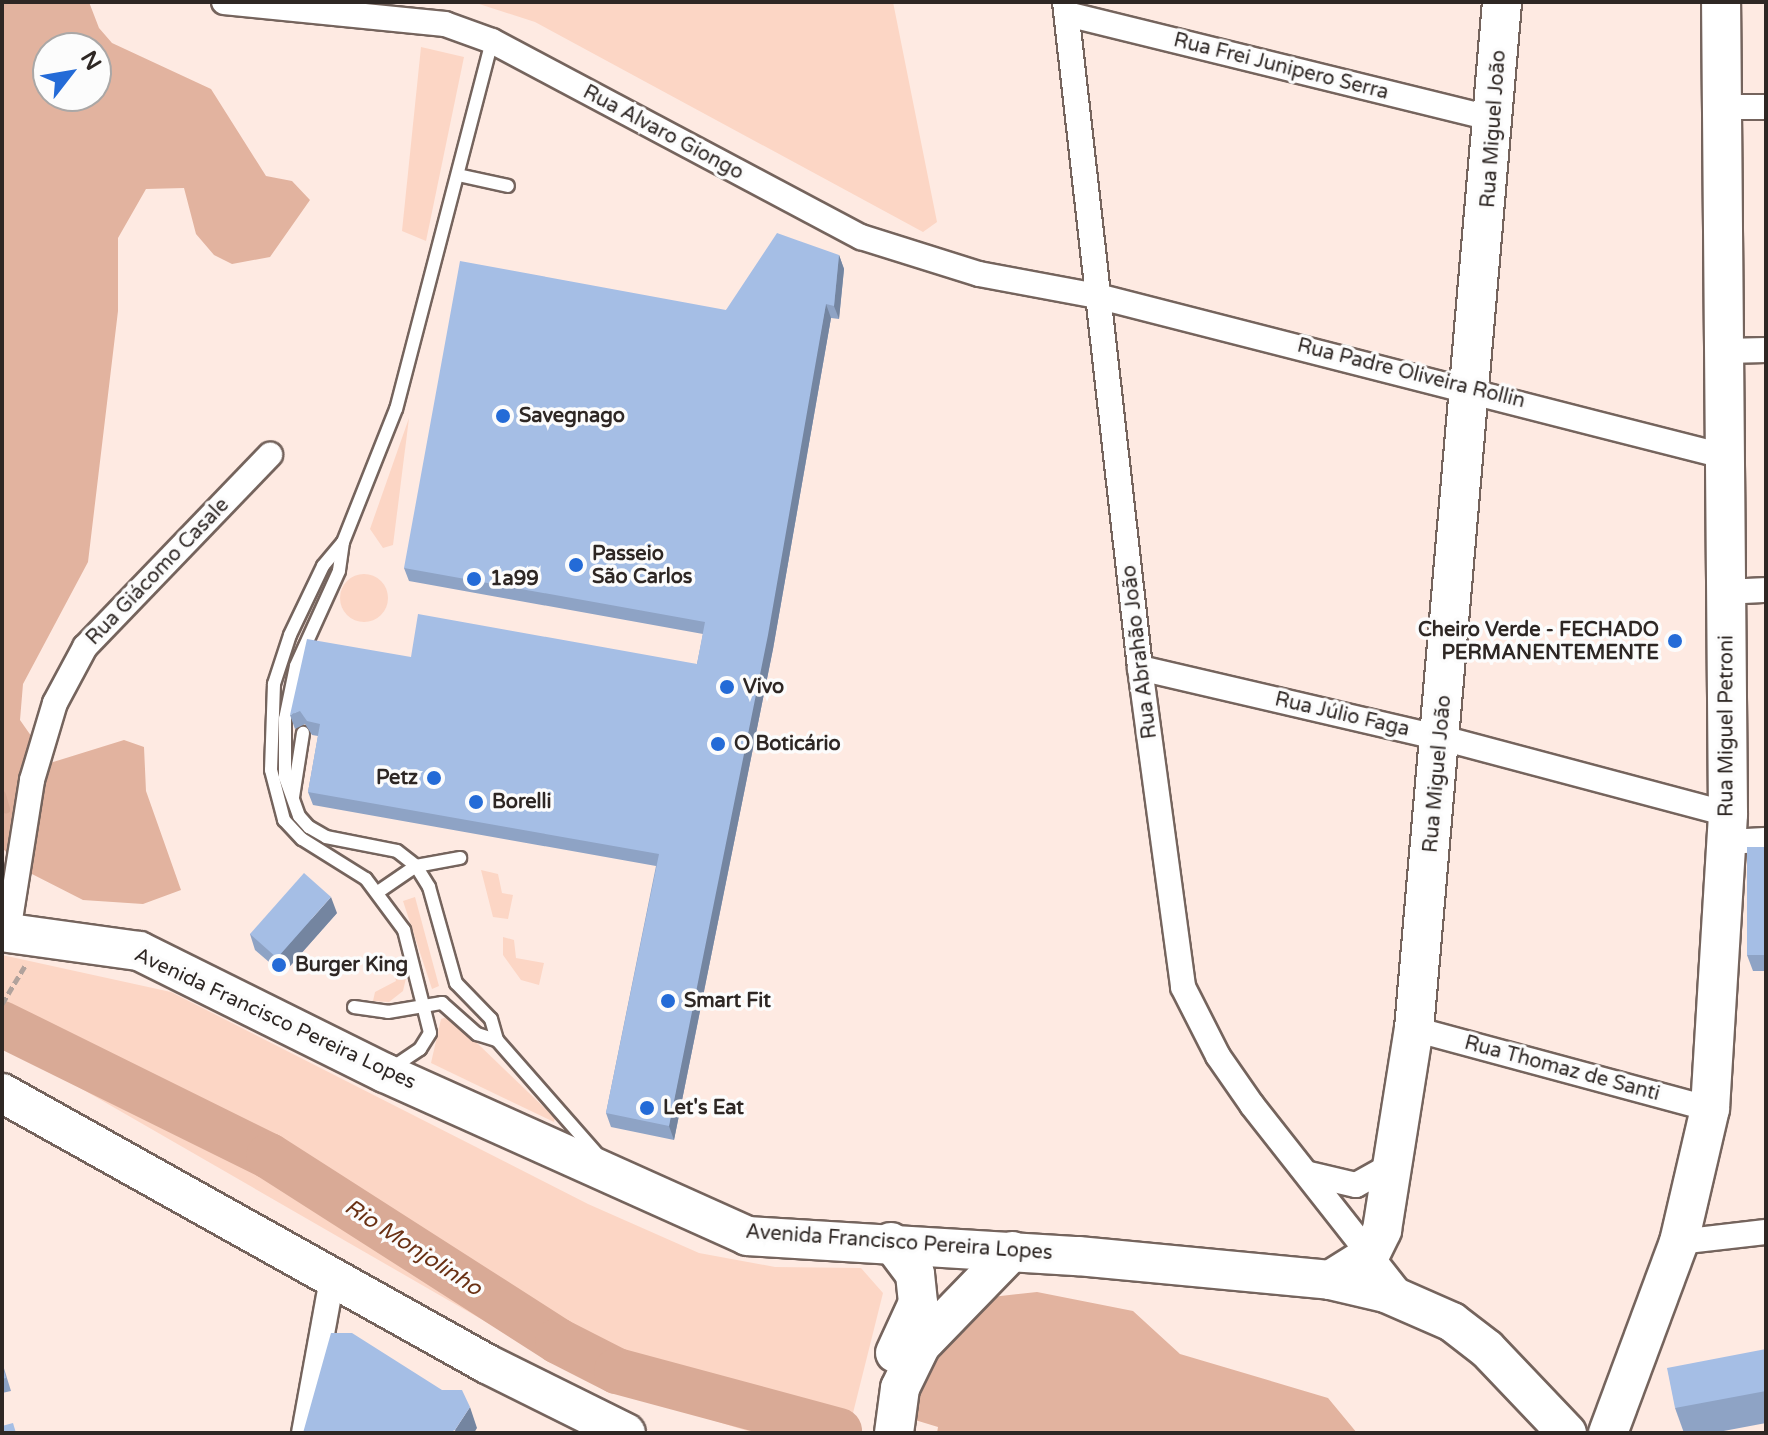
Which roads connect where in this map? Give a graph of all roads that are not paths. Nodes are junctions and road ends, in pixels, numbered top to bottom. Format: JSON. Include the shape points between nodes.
{"nodes":[{"id":1,"x":224,"y":2,"type":"edge"},
{"id":2,"x":1502,"y":2,"type":"edge"},
{"id":3,"x":1721,"y":2,"type":"edge"},
{"id":4,"x":1066,"y":8,"type":"edge"},
{"id":5,"x":492,"y":41,"type":"junction"},
{"id":6,"x":1721,"y":107,"type":"junction"},
{"id":7,"x":1766,"y":107,"type":"edge"},
{"id":8,"x":1496,"y":119,"type":"junction"},
{"id":9,"x":458,"y":175,"type":"junction"},
{"id":10,"x":508,"y":186,"type":"dead end"},
{"id":11,"x":1097,"y":296,"type":"junction"},
{"id":12,"x":1766,"y":350,"type":"edge"},
{"id":13,"x":1725,"y":351,"type":"junction"},
{"id":14,"x":1472,"y":388,"type":"junction"},
{"id":15,"x":270,"y":455,"type":"dead end"},
{"id":16,"x":1723,"y":456,"type":"junction"},
{"id":17,"x":343,"y":542,"type":"junction"},
{"id":18,"x":1766,"y":590,"type":"edge"},
{"id":19,"x":1726,"y":592,"type":"junction"},
{"id":20,"x":1140,"y":668,"type":"junction"},
{"id":21,"x":303,"y":733,"type":"edge"},
{"id":22,"x":1442,"y":738,"type":"junction"},
{"id":23,"x":292,"y":800,"type":"junction"},
{"id":24,"x":1727,"y":828,"type":"junction"},
{"id":25,"x":1766,"y":840,"type":"edge"},
{"id":26,"x":460,"y":858,"type":"dead end"},
{"id":27,"x":416,"y":866,"type":"junction"},
{"id":28,"x":378,"y":892,"type":"junction"},
{"id":29,"x":5,"y":932,"type":"edge"},
{"id":30,"x":425,"y":1002,"type":"junction"},
{"id":31,"x":354,"y":1007,"type":"dead end"},
{"id":32,"x":1414,"y":1029,"type":"junction"},
{"id":33,"x":497,"y":1040,"type":"junction"},
{"id":34,"x":385,"y":1073,"type":"junction"},
{"id":35,"x":2,"y":1093,"type":"edge"},
{"id":36,"x":1710,"y":1109,"type":"junction"},
{"id":37,"x":1392,"y":1165,"type":"junction"},
{"id":38,"x":1309,"y":1174,"type":"junction"},
{"id":39,"x":614,"y":1177,"type":"junction"},
{"id":40,"x":1766,"y":1232,"type":"edge"},
{"id":41,"x":891,"y":1242,"type":"junction"},
{"id":42,"x":1679,"y":1242,"type":"junction"},
{"id":43,"x":1012,"y":1251,"type":"junction"},
{"id":44,"x":1370,"y":1255,"type":"junction"},
{"id":45,"x":332,"y":1279,"type":"junction"},
{"id":46,"x":1330,"y":1280,"type":"junction"},
{"id":47,"x":1405,"y":1300,"type":"junction"},
{"id":48,"x":304,"y":1433,"type":"edge"},
{"id":49,"x":626,"y":1433,"type":"edge"},
{"id":50,"x":876,"y":1433,"type":"edge"},
{"id":51,"x":894,"y":1433,"type":"edge"},
{"id":52,"x":1567,"y":1433,"type":"edge"},
{"id":53,"x":1608,"y":1433,"type":"edge"}],
"edges":[{"from":1,"to":5,"type":"street","name":"Rua Alvaro Giongo","via":[[445,24]]},
{"from":2,"to":8,"type":"main road","name":"Rua Miguel João"},
{"from":3,"to":6,"type":"main road","name":"Rua Miguel Petroni"},
{"from":4,"to":8,"type":"street","name":"Rua Frei Junipero Serra"},
{"from":4,"to":11,"type":"street","name":"Rua Abrahão João"},
{"from":5,"to":9,"type":"lane"},
{"from":5,"to":11,"type":"street","name":"Rua Alvaro Giongo","via":[[861,237],[979,274]]},
{"from":6,"to":7,"type":"street"},
{"from":6,"to":13,"type":"main road","name":"Rua Miguel Petroni"},
{"from":8,"to":14,"type":"main road","name":"Rua Miguel João"},
{"from":9,"to":10,"type":"lane"},
{"from":9,"to":17,"type":"lane","via":[[396,409]]},
{"from":11,"to":14,"type":"street","name":"Rua Padre Oliveira Rollin"},
{"from":11,"to":20,"type":"street","name":"Rua Abrahão João"},
{"from":12,"to":13,"type":"street"},
{"from":13,"to":16,"type":"main road","name":"Rua Miguel Petroni"},
{"from":14,"to":16,"type":"street","name":"Rua Padre Oliveira Rollin"},
{"from":14,"to":22,"type":"main road","name":"Rua Miguel João"},
{"from":15,"to":29,"type":"street","name":"Rua Giácomo Casale","via":[[85,647],[55,703],[32,780]]},
{"from":16,"to":19,"type":"main road","name":"Rua Miguel Petroni"},
{"from":17,"to":23,"type":"lane","via":[[339,571],[303,642],[288,695],[284,749]]},
{"from":17,"to":28,"type":"lane","via":[[323,566],[290,635],[274,684],[271,770],[284,820],[302,839]]},
{"from":18,"to":19,"type":"street"},
{"from":19,"to":24,"type":"main road","name":"Rua Miguel Petroni"},
{"from":20,"to":22,"type":"street","name":"Rua Júlio Faga"},
{"from":20,"to":38,"type":"street","name":"Rua Abrahão João","via":[[1183,987],[1218,1056]]},
{"from":21,"to":23,"type":"lane"},
{"from":22,"to":24,"type":"street","name":"Rua Júlio Faga"},
{"from":22,"to":32,"type":"main road","name":"Rua Miguel João"},
{"from":23,"to":27,"type":"lane","via":[[309,827],[326,837],[397,851]]},
{"from":24,"to":25,"type":"street","name":"Rua Júlio Faga"},
{"from":24,"to":36,"type":"main road","name":"Rua Miguel Petroni"},
{"from":26,"to":27,"type":"lane"},
{"from":27,"to":28,"type":"lane"},
{"from":27,"to":33,"type":"lane","via":[[429,887],[456,983],[491,1019]]},
{"from":28,"to":30,"type":"lane","via":[[404,930]]},
{"from":29,"to":34,"type":"main road","name":"Avenida Francisco Pereira Lopes","via":[[139,951]]},
{"from":30,"to":31,"type":"lane","via":[[388,1012]]},
{"from":30,"to":33,"type":"lane","via":[[442,1003],[477,1034]]},
{"from":30,"to":34,"type":"lane","via":[[430,1033],[420,1049]]},
{"from":32,"to":36,"type":"street","name":"Rua Thomaz de Santi"},
{"from":32,"to":37,"type":"main road","name":"Rua Miguel João"},
{"from":33,"to":39,"type":"lane","via":[[575,1124]]},
{"from":34,"to":39,"type":"main road","name":"Avenida Francisco Pereira Lopes"},
{"from":35,"to":45,"type":"main road"},
{"from":36,"to":42,"type":"main road","name":"Rua Miguel Petroni"},
{"from":37,"to":38,"type":"street","via":[[1356,1185]]},
{"from":37,"to":44,"type":"main road","name":"Rua Miguel João","via":[[1382,1230]]},
{"from":38,"to":44,"type":"street","name":"Rua Abrahão João"},
{"from":39,"to":41,"type":"main road","name":"Avenida Francisco Pereira Lopes","via":[[747,1236]]},
{"from":40,"to":42,"type":"street"},
{"from":41,"to":43,"type":"main road","name":"Avenida Francisco Pereira Lopes"},
{"from":41,"to":50,"type":"main road","via":[[915,1274],[918,1303],[884,1378]]},
{"from":42,"to":53,"type":"main road","name":"Rua Miguel Petroni"},
{"from":43,"to":46,"type":"main road","name":"Avenida Francisco Pereira Lopes"},
{"from":43,"to":51,"type":"main road","via":[[921,1345],[900,1388]]},
{"from":44,"to":46,"type":"main road"},
{"from":44,"to":47,"type":"street","name":"Rua Abrahão João"},
{"from":45,"to":48,"type":"street"},
{"from":45,"to":49,"type":"main road"},
{"from":46,"to":47,"type":"main road","name":"Avenida Francisco Pereira Lopes"},
{"from":47,"to":52,"type":"main road","name":"Avenida Francisco Pereira Lopes","via":[[1452,1322],[1487,1349]]}]}
